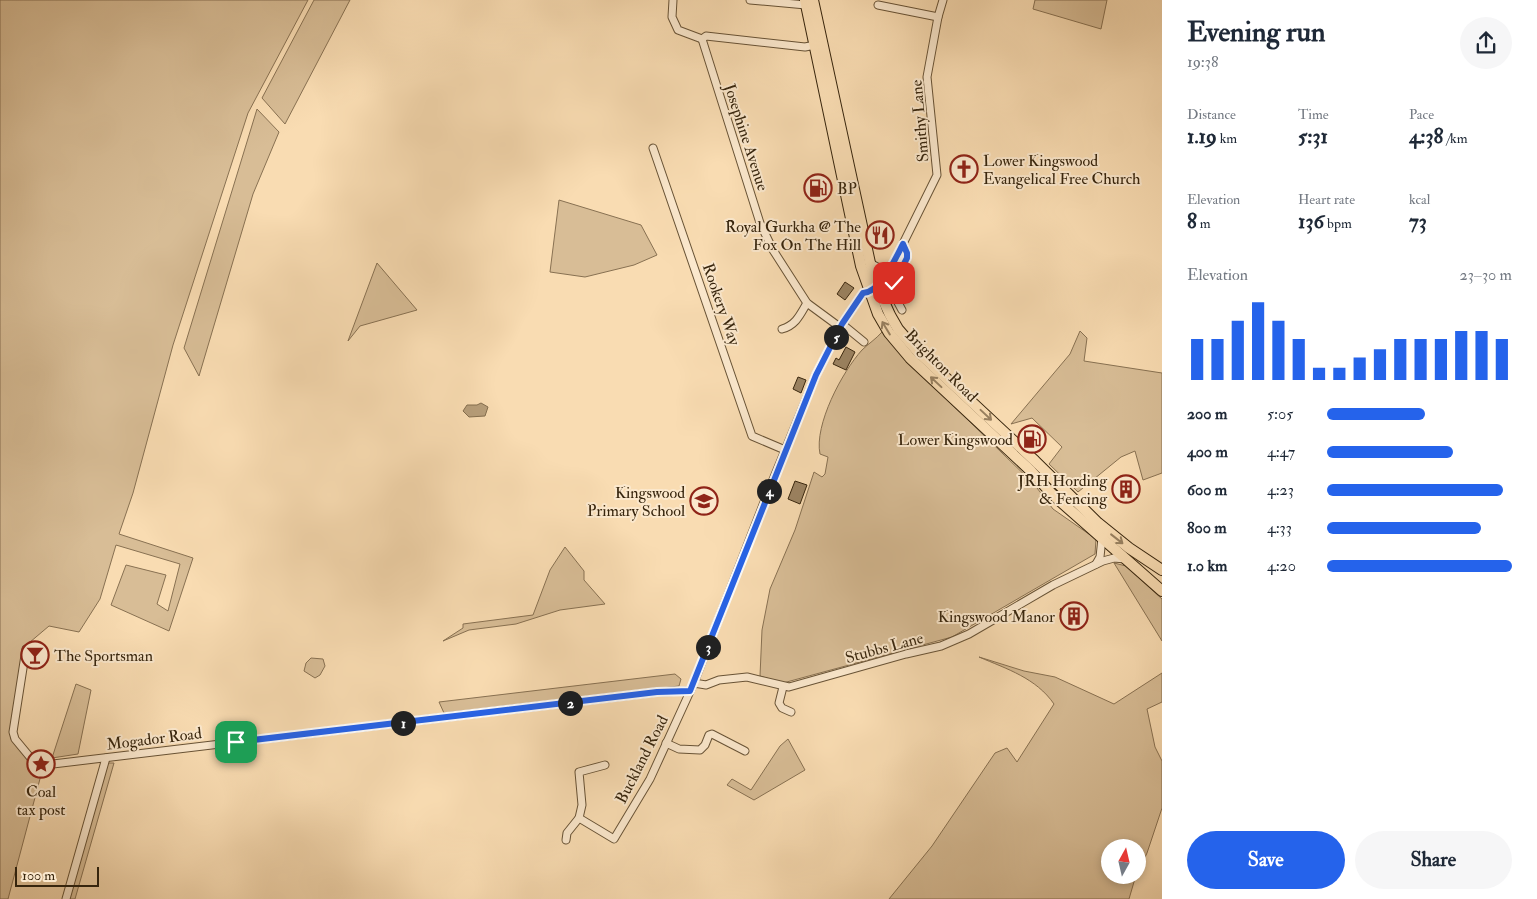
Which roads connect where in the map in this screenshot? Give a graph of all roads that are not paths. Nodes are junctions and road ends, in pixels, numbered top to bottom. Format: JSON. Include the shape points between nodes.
{"nodes":[{"id":1,"x":672,"y":0,"type":"edge"},
{"id":2,"x":750,"y":0,"type":"edge"},
{"id":3,"x":943,"y":0,"type":"edge"},
{"id":4,"x":808,"y":2,"type":"edge"},
{"id":5,"x":878,"y":5,"type":"dead end"},
{"id":6,"x":938,"y":17,"type":"junction"},
{"id":7,"x":702,"y":39,"type":"junction"},
{"id":8,"x":814,"y":45,"type":"junction"},
{"id":9,"x":653,"y":148,"type":"dead end"},
{"id":10,"x":903,"y":244,"type":"junction"},
{"id":11,"x":870,"y":263,"type":"junction"},
{"id":12,"x":890,"y":270,"type":"junction"},
{"id":13,"x":873,"y":289,"type":"junction"},
{"id":14,"x":807,"y":303,"type":"junction"},
{"id":15,"x":902,"y":310,"type":"dead end"},
{"id":16,"x":841,"y":326,"type":"junction"},
{"id":17,"x":782,"y":329,"type":"dead end"},
{"id":18,"x":864,"y":342,"type":"dead end"},
{"id":19,"x":785,"y":450,"type":"junction"},
{"id":20,"x":1102,"y":538,"type":"junction"},
{"id":21,"x":1125,"y":559,"type":"junction"},
{"id":22,"x":1096,"y":565,"type":"junction"},
{"id":23,"x":1162,"y":570,"type":"edge"},
{"id":24,"x":1162,"y":591,"type":"edge"},
{"id":25,"x":26,"y":649,"type":"dead end"},
{"id":26,"x":694,"y":682,"type":"junction"},
{"id":27,"x":783,"y":687,"type":"junction"},
{"id":28,"x":690,"y":691,"type":"junction"},
{"id":29,"x":791,"y":712,"type":"dead end"},
{"id":30,"x":666,"y":744,"type":"junction"},
{"id":31,"x":744,"y":750,"type":"dead end"},
{"id":32,"x":106,"y":758,"type":"junction"},
{"id":33,"x":605,"y":765,"type":"dead end"},
{"id":34,"x":579,"y":818,"type":"junction"},
{"id":35,"x":566,"y":840,"type":"dead end"},
{"id":36,"x":66,"y":899,"type":"edge"}],
"edges":[{"from":1,"to":7,"type":"street","via":[[672,17],[678,30]]},
{"from":2,"to":4,"type":"street"},
{"from":3,"to":6,"type":"street","name":"Smithy Lane"},
{"from":4,"to":8,"type":"highway","name":"Brighton Road"},
{"from":4,"to":11,"type":"highway","name":"Brighton Road"},
{"from":5,"to":6,"type":"street"},
{"from":6,"to":10,"type":"street","name":"Smithy Lane","via":[[927,77],[938,175]]},
{"from":7,"to":8,"type":"street","via":[[706,36],[806,47]]},
{"from":7,"to":14,"type":"street","name":"Josephine Avenue","via":[[760,223],[778,259]]},
{"from":8,"to":13,"type":"highway","name":"Brighton Road","via":[[861,266]]},
{"from":9,"to":19,"type":"street","name":"Rookery Way","via":[[752,436]]},
{"from":10,"to":12,"type":"street","name":"Smithy Lane"},
{"from":10,"to":15,"type":"street","via":[[907,258],[893,287]]},
{"from":11,"to":12,"type":"street"},
{"from":11,"to":13,"type":"highway","name":"Brighton Road"},
{"from":12,"to":13,"type":"street","name":"Smithy Lane"},
{"from":13,"to":16,"type":"street","name":"Buckland Road","via":[[863,293]]},
{"from":20,"to":13,"type":"highway","name":"Brighton Road","one_way":true,"via":[[910,358],[878,314]]},
{"from":13,"to":23,"type":"highway","name":"Brighton Road","one_way":true,"via":[[917,352],[1098,523]]},
{"from":14,"to":16,"type":"street","name":"Josephine Avenue"},
{"from":14,"to":17,"type":"street","via":[[798,320]]},
{"from":16,"to":18,"type":"street","name":"Josephine Avenue"},
{"from":16,"to":19,"type":"street","name":"Buckland Road","via":[[816,375]]},
{"from":19,"to":26,"type":"street","name":"Buckland Road"},
{"from":20,"to":21,"type":"highway","name":"Brighton Road"},
{"from":20,"to":22,"type":"street"},
{"from":21,"to":22,"type":"street","name":"Stubbs Lane","via":[[1114,558]]},
{"from":21,"to":24,"type":"highway","name":"Brighton Road"},
{"from":22,"to":27,"type":"street","name":"Stubbs Lane","via":[[1053,585],[954,642]]},
{"from":25,"to":32,"type":"street","name":"Mogador Road","via":[[14,739],[39,768]]},
{"from":26,"to":27,"type":"street","via":[[706,685],[747,677]]},
{"from":26,"to":28,"type":"street","name":"Buckland Road"},
{"from":27,"to":29,"type":"street","via":[[779,702],[782,708]]},
{"from":28,"to":30,"type":"street","name":"Buckland Road"},
{"from":28,"to":32,"type":"street","name":"Mogador Road","via":[[657,692]]},
{"from":30,"to":31,"type":"street","via":[[679,749],[700,750],[712,734]]},
{"from":30,"to":34,"type":"street","name":"Buckland Road","via":[[650,779],[614,839]]},
{"from":32,"to":36,"type":"street"},
{"from":33,"to":34,"type":"street","via":[[578,772],[582,805]]},
{"from":34,"to":35,"type":"street"}]}
